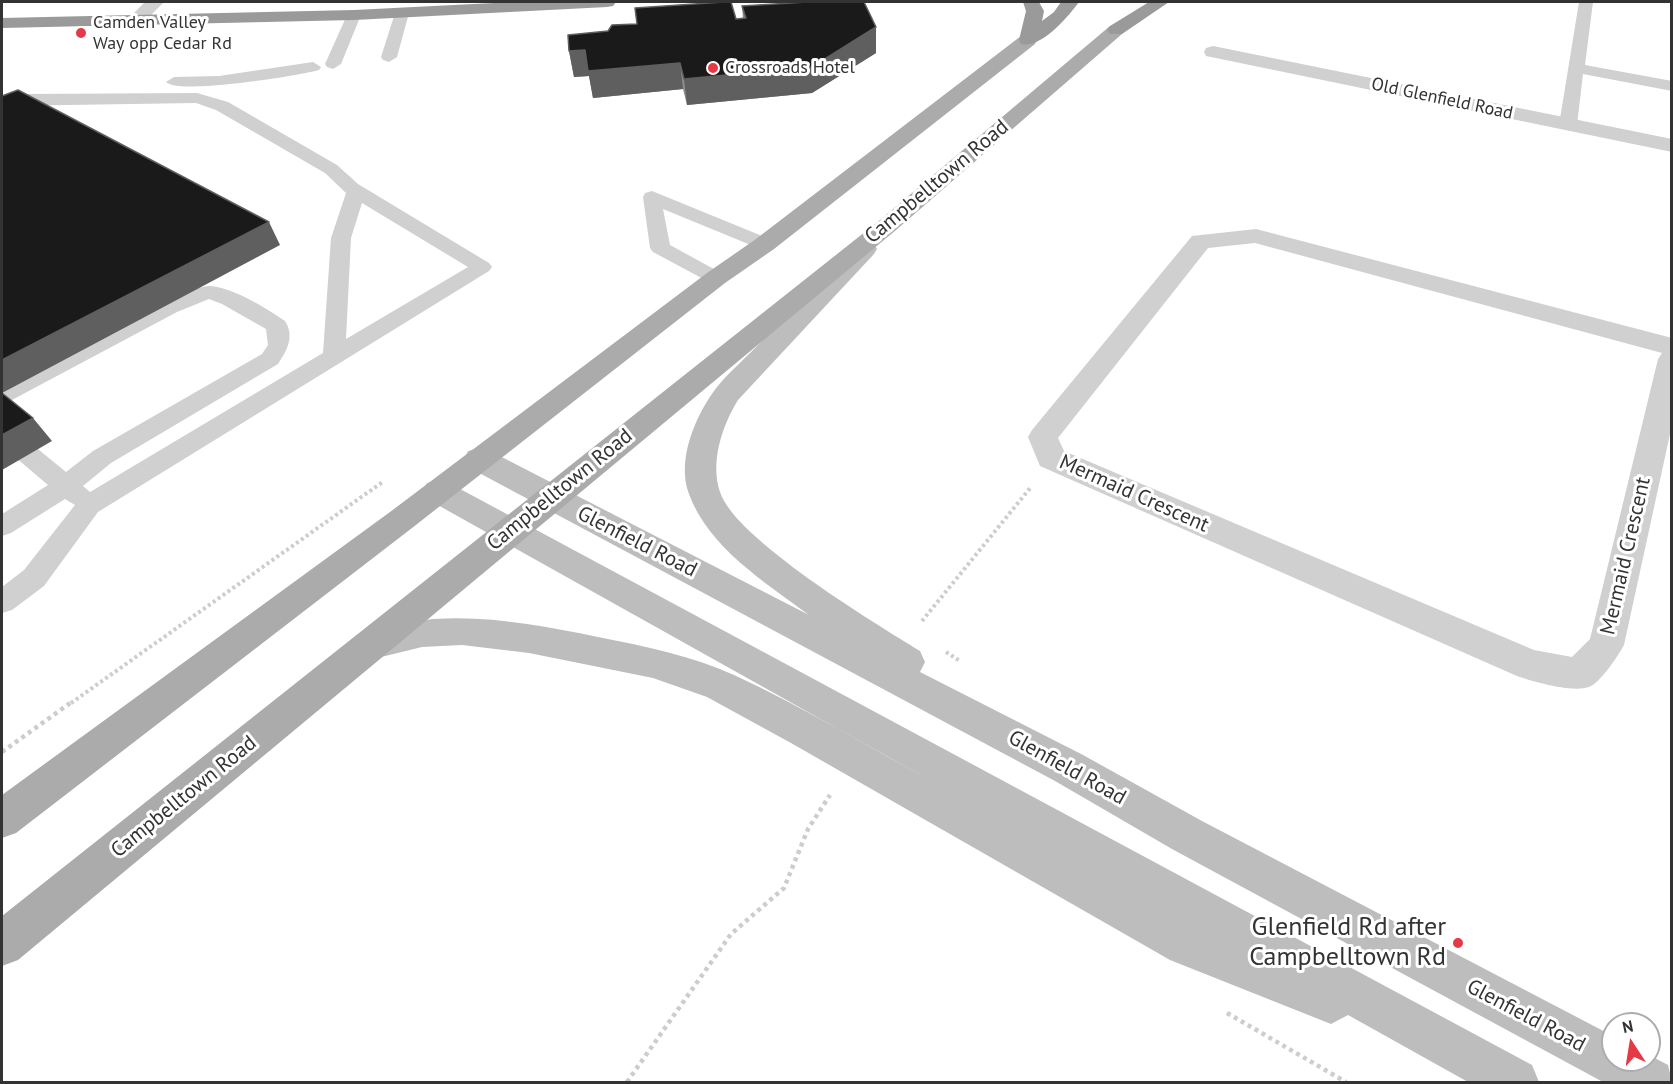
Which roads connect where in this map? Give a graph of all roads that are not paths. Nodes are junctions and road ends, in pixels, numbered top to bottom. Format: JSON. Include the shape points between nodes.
{"nodes":[{"id":1,"x":155,"y":2,"type":"edge"},
{"id":2,"x":607,"y":2,"type":"edge"},
{"id":3,"x":1031,"y":2,"type":"edge"},
{"id":4,"x":1070,"y":2,"type":"edge"},
{"id":5,"x":1130,"y":2,"type":"edge"},
{"id":6,"x":1160,"y":2,"type":"edge"},
{"id":7,"x":1586,"y":2,"type":"edge"},
{"id":8,"x":402,"y":13,"type":"junction"},
{"id":9,"x":354,"y":15,"type":"junction"},
{"id":10,"x":136,"y":20,"type":"junction"},
{"id":11,"x":2,"y":23,"type":"edge"},
{"id":12,"x":1116,"y":30,"type":"junction"},
{"id":13,"x":1028,"y":40,"type":"junction"},
{"id":14,"x":1214,"y":52,"type":"dead end"},
{"id":15,"x":389,"y":57,"type":"dead end"},
{"id":16,"x":333,"y":64,"type":"dead end"},
{"id":17,"x":313,"y":67,"type":"dead end"},
{"id":18,"x":1576,"y":68,"type":"junction"},
{"id":19,"x":1671,"y":86,"type":"edge"},
{"id":20,"x":2,"y":87,"type":"edge"},
{"id":21,"x":2,"y":101,"type":"edge"},
{"id":22,"x":1568,"y":124,"type":"junction"},
{"id":23,"x":1671,"y":146,"type":"edge"},
{"id":24,"x":356,"y":191,"type":"junction"},
{"id":25,"x":888,"y":225,"type":"junction"},
{"id":26,"x":765,"y":244,"type":"junction"},
{"id":27,"x":716,"y":278,"type":"junction"},
{"id":28,"x":1671,"y":347,"type":"edge"},
{"id":29,"x":334,"y":356,"type":"junction"},
{"id":30,"x":1671,"y":359,"type":"edge"},
{"id":31,"x":2,"y":396,"type":"edge"},
{"id":32,"x":2,"y":433,"type":"edge"},
{"id":33,"x":479,"y":459,"type":"junction"},
{"id":34,"x":66,"y":486,"type":"junction"},
{"id":35,"x":438,"y":492,"type":"junction"},
{"id":36,"x":551,"y":499,"type":"junction"},
{"id":37,"x":89,"y":505,"type":"junction"},
{"id":38,"x":2,"y":526,"type":"edge"},
{"id":39,"x":513,"y":531,"type":"junction"},
{"id":40,"x":2,"y":602,"type":"edge"},
{"id":41,"x":373,"y":644,"type":"junction"},
{"id":42,"x":1069,"y":768,"type":"junction"},
{"id":43,"x":2,"y":819,"type":"edge"},
{"id":44,"x":2,"y":944,"type":"edge"},
{"id":45,"x":1458,"y":1052,"type":"junction"},
{"id":46,"x":1515,"y":1083,"type":"edge"},
{"id":47,"x":1651,"y":1083,"type":"edge"}],
"edges":[{"from":1,"to":10,"type":"street"},
{"from":2,"to":8,"type":"highway"},
{"from":3,"to":13,"type":"highway","via":[[1035,11]]},
{"from":4,"to":13,"type":"highway","via":[[1060,16]]},
{"from":5,"to":12,"type":"highway"},
{"from":6,"to":12,"type":"highway"},
{"from":7,"to":18,"type":"lane"},
{"from":8,"to":9,"type":"highway"},
{"from":8,"to":15,"type":"lane"},
{"from":9,"to":10,"type":"highway"},
{"from":9,"to":16,"type":"lane"},
{"from":10,"to":11,"type":"highway"},
{"from":12,"to":25,"type":"main road","name":"Campbelltown Road"},
{"from":13,"to":26,"type":"main road"},
{"from":14,"to":22,"type":"street","name":"Old Glenfield Road"},
{"from":17,"to":20,"type":"lane","via":[[219,81]]},
{"from":18,"to":19,"type":"lane"},
{"from":18,"to":22,"type":"lane"},
{"from":21,"to":24,"type":"lane","via":[[197,98],[222,106],[331,169]]},
{"from":22,"to":23,"type":"street","name":"Old Glenfield Road"},
{"from":24,"to":29,"type":"lane","via":[[341,238]]},
{"from":24,"to":29,"type":"lane","via":[[482,267]]},
{"from":25,"to":36,"type":"main road","name":"Campbelltown Road"},
{"from":25,"to":42,"type":"main road","via":[[717,410],[702,449],[700,467],[705,495],[732,536],[828,610]]},
{"from":26,"to":27,"type":"main road"},
{"from":26,"to":27,"type":"lane","via":[[652,197],[660,248]]},
{"from":27,"to":33,"type":"main road"},
{"from":28,"to":30,"type":"street","name":"Mermaid Crescent","via":[[1256,236],[1217,238],[1201,241],[1043,437],[1051,458],[1530,665],[1580,674],[1606,645]]},
{"from":29,"to":37,"type":"lane"},
{"from":31,"to":34,"type":"lane","via":[[169,307],[209,292],[230,299],[277,326],[279,345],[270,359],[102,457]]},
{"from":32,"to":34,"type":"lane"},
{"from":33,"to":35,"type":"main road"},
{"from":33,"to":36,"type":"main road","name":"Glenfield Road"},
{"from":34,"to":37,"type":"lane"},
{"from":34,"to":38,"type":"lane"},
{"from":35,"to":39,"type":"main road"},
{"from":35,"to":43,"type":"main road"},
{"from":36,"to":39,"type":"main road","name":"Campbelltown Road"},
{"from":36,"to":42,"type":"main road","name":"Glenfield Road"},
{"from":37,"to":40,"type":"lane","via":[[34,578]]},
{"from":39,"to":41,"type":"main road","name":"Campbelltown Road"},
{"from":39,"to":45,"type":"main road"},
{"from":41,"to":44,"type":"main road","name":"Campbelltown Road"},
{"from":41,"to":45,"type":"main road","via":[[422,633],[462,631],[529,638],[653,663],[720,686],[1186,944]]},
{"from":42,"to":47,"type":"main road","name":"Glenfield Road"},
{"from":45,"to":46,"type":"main road"}]}
